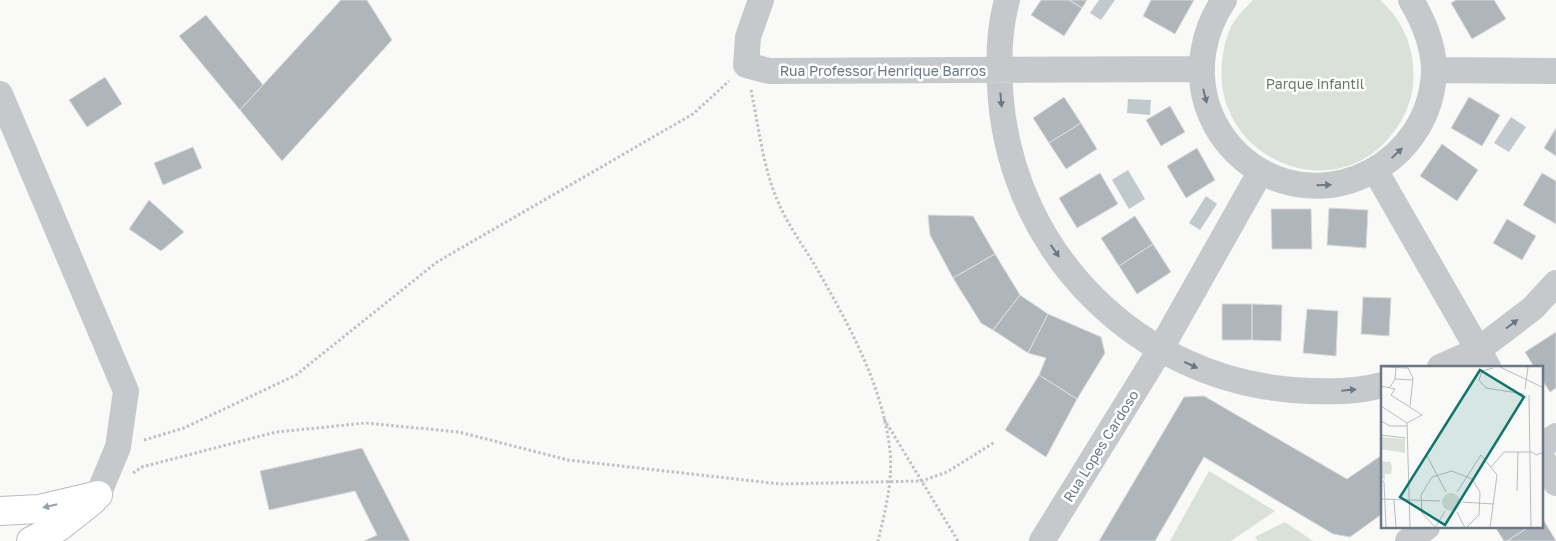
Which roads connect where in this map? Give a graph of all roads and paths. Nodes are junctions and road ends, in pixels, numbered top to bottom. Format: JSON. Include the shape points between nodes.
{"nodes":[{"id":1,"x":761,"y":0,"type":"edge"},
{"id":2,"x":1007,"y":0,"type":"edge"},
{"id":3,"x":1224,"y":0,"type":"edge"},
{"id":4,"x":1411,"y":0,"type":"edge"},
{"id":5,"x":746,"y":65,"type":"junction"},
{"id":6,"x":1201,"y":69,"type":"junction"},
{"id":7,"x":1434,"y":70,"type":"junction"},
{"id":8,"x":998,"y":71,"type":"junction"},
{"id":9,"x":1556,"y":71,"type":"edge"},
{"id":10,"x":0,"y":94,"type":"edge"},
{"id":11,"x":1376,"y":170,"type":"junction"},
{"id":12,"x":1261,"y":171,"type":"junction"},
{"id":13,"x":1556,"y":283,"type":"edge"},
{"id":14,"x":1160,"y":350,"type":"junction"},
{"id":15,"x":1483,"y":358,"type":"edge"},
{"id":16,"x":1445,"y":366,"type":"edge"},
{"id":17,"x":1381,"y":385,"type":"edge"},
{"id":18,"x":883,"y":416,"type":"junction"},
{"id":19,"x":1556,"y":436,"type":"edge"},
{"id":20,"x":995,"y":442,"type":"dead end"},
{"id":21,"x":1544,"y":445,"type":"edge"},
{"id":22,"x":118,"y":447,"type":"junction"},
{"id":23,"x":1544,"y":462,"type":"edge"},
{"id":24,"x":889,"y":481,"type":"junction"},
{"id":25,"x":922,"y":481,"type":"junction"},
{"id":26,"x":1556,"y":483,"type":"edge"},
{"id":27,"x":98,"y":495,"type":"junction"},
{"id":28,"x":0,"y":511,"type":"edge"},
{"id":29,"x":1426,"y":528,"type":"edge"},
{"id":30,"x":31,"y":541,"type":"edge"},
{"id":31,"x":878,"y":541,"type":"edge"},
{"id":32,"x":958,"y":541,"type":"edge"},
{"id":33,"x":1042,"y":541,"type":"edge"},
{"id":34,"x":1408,"y":541,"type":"edge"}],
"edges":[{"from":1,"to":5,"type":"street","via":[[748,37]]},
{"from":2,"to":8,"type":"street"},
{"from":3,"to":6,"type":"street","via":[[1211,22]]},
{"from":4,"to":7,"type":"street","via":[[1424,22]]},
{"from":5,"to":8,"type":"street","name":"Rua Professor Henrique Barros","via":[[786,72]]},
{"from":5,"to":18,"type":"path","via":[[764,153],[779,204],[861,352]]},
{"from":5,"to":22,"type":"path","via":[[693,114],[437,262],[296,375],[184,428]]},
{"from":6,"to":8,"type":"street","name":"Rua Professor Henrique Barros"},
{"from":6,"to":12,"type":"street","one_way":true,"via":[[1204,94],[1215,124],[1240,157]]},
{"from":7,"to":9,"type":"street"},
{"from":11,"to":7,"type":"street","one_way":true,"via":[[1397,154],[1424,116]]},
{"from":8,"to":14,"type":"street","one_way":true,"via":[[1003,127],[1017,181],[1041,232],[1073,278],[1113,318]]},
{"from":10,"to":22,"type":"street","via":[[126,391]]},
{"from":12,"to":11,"type":"street","one_way":true,"via":[[1284,181],[1308,186],[1340,183]]},
{"from":11,"to":15,"type":"street"},
{"from":12,"to":14,"type":"street","name":"Rua Lopes Cardoso"},
{"from":15,"to":13,"type":"street","one_way":true},
{"from":14,"to":17,"type":"street","one_way":true,"via":[[1210,374],[1265,388],[1320,392]]},
{"from":14,"to":33,"type":"street","name":"Rua Lopes Cardoso"},
{"from":15,"to":16,"type":"street"},
{"from":18,"to":24,"type":"path","via":[[890,452]]},
{"from":18,"to":25,"type":"path"},
{"from":19,"to":21,"type":"street"},
{"from":20,"to":25,"type":"path","via":[[947,472]]},
{"from":22,"to":27,"type":"street"},
{"from":23,"to":26,"type":"street"},
{"from":24,"to":25,"type":"path"},
{"from":24,"to":27,"type":"path","via":[[770,483],[568,460],[458,432],[365,423],[276,432],[142,468]]},
{"from":24,"to":31,"type":"path"},
{"from":25,"to":32,"type":"path"},
{"from":27,"to":28,"type":"main road","one_way":true,"via":[[39,509]]},
{"from":27,"to":30,"type":"main road","via":[[59,527]]},
{"from":29,"to":34,"type":"street"}]}
